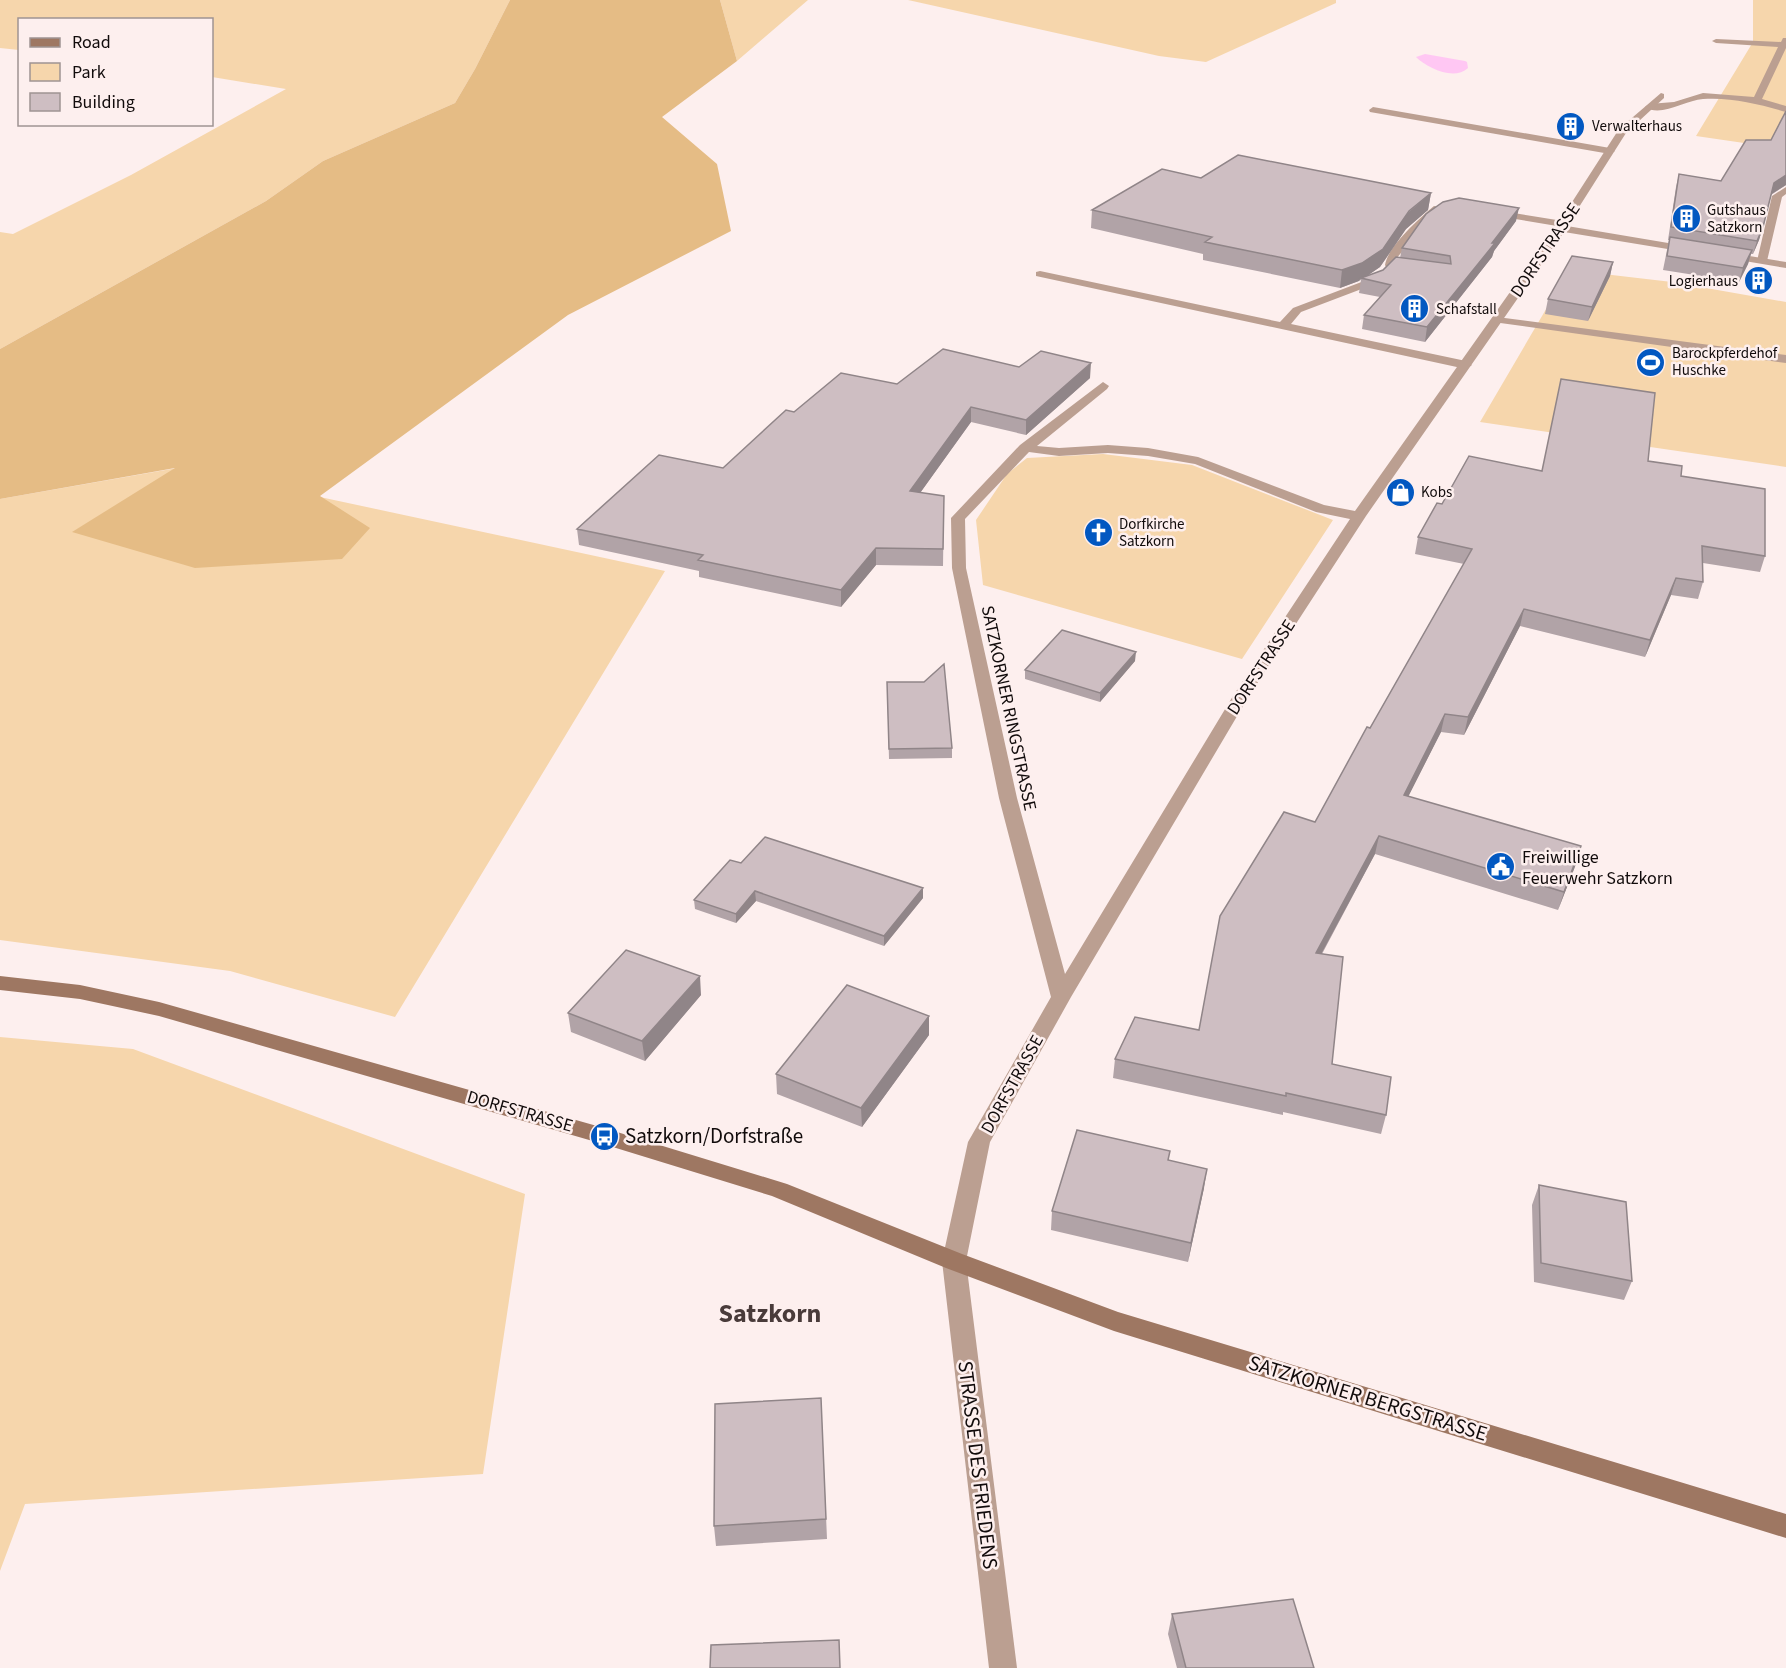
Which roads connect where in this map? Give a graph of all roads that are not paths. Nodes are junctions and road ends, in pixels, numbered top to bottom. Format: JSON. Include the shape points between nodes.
{"nodes":[{"id":1,"x":1716,"y":41,"type":"dead end"},
{"id":2,"x":1784,"y":43,"type":"edge"},
{"id":3,"x":1661,"y":96,"type":"dead end"},
{"id":4,"x":1756,"y":100,"type":"junction"},
{"id":5,"x":1649,"y":107,"type":"junction"},
{"id":6,"x":1786,"y":109,"type":"edge"},
{"id":7,"x":1373,"y":110,"type":"dead end"},
{"id":8,"x":1610,"y":151,"type":"junction"},
{"id":9,"x":1786,"y":190,"type":"edge"},
{"id":10,"x":1451,"y":206,"type":"edge"},
{"id":11,"x":1479,"y":210,"type":"edge"},
{"id":12,"x":1562,"y":226,"type":"junction"},
{"id":13,"x":1762,"y":261,"type":"junction"},
{"id":14,"x":1390,"y":265,"type":"junction"},
{"id":15,"x":1786,"y":265,"type":"edge"},
{"id":16,"x":1422,"y":270,"type":"edge"},
{"id":17,"x":1040,"y":274,"type":"dead end"},
{"id":18,"x":1497,"y":320,"type":"junction"},
{"id":19,"x":1282,"y":327,"type":"junction"},
{"id":20,"x":1786,"y":359,"type":"edge"},
{"id":21,"x":1466,"y":365,"type":"junction"},
{"id":22,"x":1103,"y":386,"type":"dead end"},
{"id":23,"x":1025,"y":448,"type":"junction"},
{"id":24,"x":1359,"y":516,"type":"junction"},
{"id":25,"x":0,"y":983,"type":"edge"},
{"id":26,"x":1061,"y":997,"type":"junction"},
{"id":27,"x":954,"y":1261,"type":"junction"},
{"id":28,"x":1786,"y":1526,"type":"edge"},
{"id":29,"x":1003,"y":1668,"type":"edge"}],
"edges":[{"from":1,"to":2,"type":"street"},
{"from":2,"to":4,"type":"street"},
{"from":3,"to":5,"type":"street","name":"DORFSTRASSE"},
{"from":4,"to":5,"type":"street","via":[[1703,96],[1676,105]]},
{"from":4,"to":6,"type":"street"},
{"from":5,"to":8,"type":"street","name":"DORFSTRASSE","via":[[1622,131]]},
{"from":7,"to":8,"type":"street"},
{"from":8,"to":12,"type":"street","name":"DORFSTRASSE"},
{"from":9,"to":13,"type":"street","via":[[1777,195]]},
{"from":10,"to":14,"type":"street","via":[[1434,210],[1426,217]]},
{"from":11,"to":12,"type":"street"},
{"from":12,"to":13,"type":"street"},
{"from":12,"to":18,"type":"street","name":"DORFSTRASSE"},
{"from":13,"to":15,"type":"street"},
{"from":14,"to":16,"type":"street"},
{"from":14,"to":19,"type":"street","via":[[1376,280],[1297,310]]},
{"from":17,"to":19,"type":"street"},
{"from":18,"to":20,"type":"street"},
{"from":18,"to":21,"type":"street","name":"DORFSTRASSE"},
{"from":19,"to":21,"type":"street"},
{"from":21,"to":24,"type":"street","name":"DORFSTRASSE"},
{"from":22,"to":23,"type":"street","name":"SATZKORNER RINGSTRASSE"},
{"from":23,"to":24,"type":"street","via":[[1148,452],[1198,461],[1321,508]]},
{"from":23,"to":26,"type":"street","name":"SATZKORNER RINGSTRASSE","via":[[958,518],[959,568],[1008,798]]},
{"from":24,"to":26,"type":"street","name":"DORFSTRASSE","via":[[1241,696]]},
{"from":25,"to":27,"type":"street","name":"DORFSTRASSE","via":[[80,992],[159,1009],[524,1113],[779,1190]]},
{"from":26,"to":27,"type":"street","name":"DORFSTRASSE","via":[[979,1143]]},
{"from":27,"to":28,"type":"street","name":"SATZKORNER BERGSTRASSE","via":[[1114,1321]]},
{"from":27,"to":29,"type":"street","name":"STRASSE DES FRIEDENS"}]}
